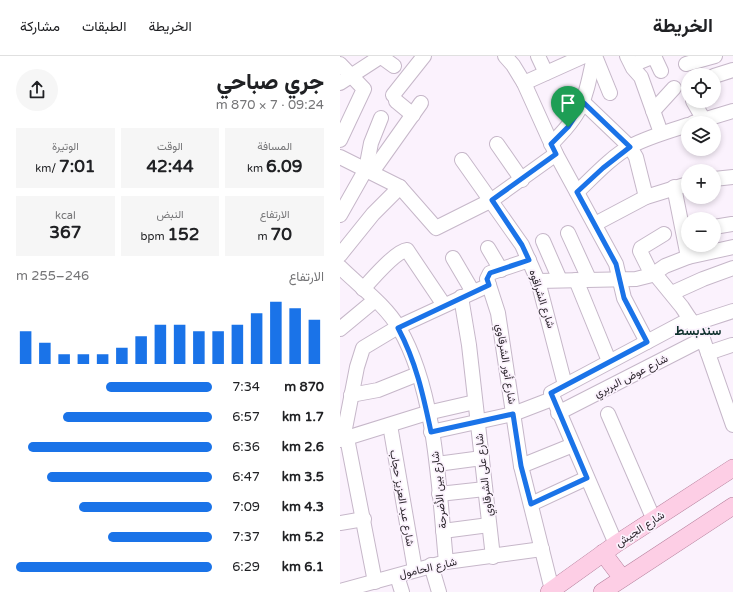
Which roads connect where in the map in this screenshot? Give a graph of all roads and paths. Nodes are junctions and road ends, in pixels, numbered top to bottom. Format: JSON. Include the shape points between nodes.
{"nodes":[{"id":1,"x":424,"y":56,"type":"edge"},
{"id":2,"x":505,"y":56,"type":"edge"},
{"id":3,"x":538,"y":56,"type":"edge"},
{"id":4,"x":584,"y":56,"type":"edge"},
{"id":5,"x":595,"y":56,"type":"edge"},
{"id":6,"x":715,"y":56,"type":"edge"},
{"id":7,"x":629,"y":61,"type":"edge"},
{"id":8,"x":340,"y":64,"type":"edge"},
{"id":9,"x":686,"y":64,"type":"edge"},
{"id":10,"x":394,"y":66,"type":"dead end"},
{"id":11,"x":733,"y":70,"type":"edge"},
{"id":12,"x":661,"y":71,"type":"dead end"},
{"id":13,"x":546,"y":73,"type":"junction"},
{"id":14,"x":721,"y":74,"type":"edge"},
{"id":15,"x":345,"y":79,"type":"edge"},
{"id":16,"x":524,"y":83,"type":"junction"},
{"id":17,"x":674,"y":88,"type":"dead end"},
{"id":18,"x":610,"y":93,"type":"dead end"},
{"id":19,"x":421,"y":103,"type":"dead end"},
{"id":20,"x":584,"y":103,"type":"junction"},
{"id":21,"x":653,"y":111,"type":"junction"},
{"id":22,"x":733,"y":111,"type":"edge"},
{"id":23,"x":413,"y":115,"type":"junction"},
{"id":24,"x":716,"y":116,"type":"edge"},
{"id":25,"x":381,"y":118,"type":"dead end"},
{"id":26,"x":681,"y":127,"type":"edge"},
{"id":27,"x":661,"y":133,"type":"junction"},
{"id":28,"x":340,"y":140,"type":"edge"},
{"id":29,"x":497,"y":144,"type":"dead end"},
{"id":30,"x":630,"y":147,"type":"junction"},
{"id":31,"x":554,"y":149,"type":"junction"},
{"id":32,"x":340,"y":157,"type":"edge"},
{"id":33,"x":462,"y":160,"type":"dead end"},
{"id":34,"x":369,"y":170,"type":"junction"},
{"id":35,"x":733,"y":177,"type":"edge"},
{"id":36,"x":721,"y":178,"type":"edge"},
{"id":37,"x":522,"y":180,"type":"junction"},
{"id":38,"x":681,"y":186,"type":"edge"},
{"id":39,"x":400,"y":187,"type":"junction"},
{"id":40,"x":674,"y":187,"type":"junction"},
{"id":41,"x":577,"y":192,"type":"junction"},
{"id":42,"x":646,"y":197,"type":"junction"},
{"id":43,"x":492,"y":200,"type":"junction"},
{"id":44,"x":681,"y":213,"type":"edge"},
{"id":45,"x":340,"y":215,"type":"edge"},
{"id":46,"x":595,"y":224,"type":"junction"},
{"id":47,"x":732,"y":224,"type":"dead end"},
{"id":48,"x":721,"y":225,"type":"edge"},
{"id":49,"x":568,"y":233,"type":"dead end"},
{"id":50,"x":664,"y":234,"type":"dead end"},
{"id":51,"x":543,"y":241,"type":"dead end"},
{"id":52,"x":488,"y":248,"type":"dead end"},
{"id":53,"x":733,"y":248,"type":"edge"},
{"id":54,"x":688,"y":252,"type":"edge"},
{"id":55,"x":340,"y":255,"type":"edge"},
{"id":56,"x":688,"y":257,"type":"junction"},
{"id":57,"x":453,"y":258,"type":"dead end"},
{"id":58,"x":529,"y":260,"type":"junction"},
{"id":59,"x":340,"y":266,"type":"edge"},
{"id":60,"x":733,"y":268,"type":"edge"},
{"id":61,"x":501,"y":270,"type":"junction"},
{"id":62,"x":653,"y":274,"type":"junction"},
{"id":63,"x":619,"y":279,"type":"junction"},
{"id":64,"x":560,"y":280,"type":"junction"},
{"id":65,"x":582,"y":280,"type":"junction"},
{"id":66,"x":538,"y":281,"type":"junction"},
{"id":67,"x":489,"y":285,"type":"junction"},
{"id":68,"x":363,"y":289,"type":"junction"},
{"id":69,"x":672,"y":293,"type":"junction"},
{"id":70,"x":467,"y":295,"type":"junction"},
{"id":71,"x":374,"y":300,"type":"junction"},
{"id":72,"x":444,"y":305,"type":"junction"},
{"id":73,"x":733,"y":311,"type":"edge"},
{"id":74,"x":692,"y":321,"type":"junction"},
{"id":75,"x":398,"y":328,"type":"junction"},
{"id":76,"x":340,"y":329,"type":"edge"},
{"id":77,"x":703,"y":339,"type":"junction"},
{"id":78,"x":647,"y":342,"type":"junction"},
{"id":79,"x":732,"y":345,"type":"edge"},
{"id":80,"x":708,"y":353,"type":"junction"},
{"id":81,"x":609,"y":361,"type":"junction"},
{"id":82,"x":418,"y":374,"type":"junction"},
{"id":83,"x":565,"y":385,"type":"junction"},
{"id":84,"x":727,"y":388,"type":"edge"},
{"id":85,"x":351,"y":395,"type":"junction"},
{"id":86,"x":552,"y":396,"type":"junction"},
{"id":87,"x":475,"y":402,"type":"junction"},
{"id":88,"x":428,"y":413,"type":"junction"},
{"id":89,"x":558,"y":413,"type":"junction"},
{"id":90,"x":513,"y":414,"type":"junction"},
{"id":91,"x":608,"y":414,"type":"dead end"},
{"id":92,"x":477,"y":422,"type":"junction"},
{"id":93,"x":390,"y":425,"type":"junction"},
{"id":94,"x":733,"y":425,"type":"edge"},
{"id":95,"x":431,"y":432,"type":"junction"},
{"id":96,"x":344,"y":439,"type":"edge"},
{"id":97,"x":573,"y":445,"type":"junction"},
{"id":98,"x":482,"y":458,"type":"junction"},
{"id":99,"x":436,"y":464,"type":"junction"},
{"id":100,"x":346,"y":466,"type":"edge"},
{"id":101,"x":521,"y":466,"type":"junction"},
{"id":102,"x":733,"y":468,"type":"edge"},
{"id":103,"x":587,"y":478,"type":"junction"},
{"id":104,"x":485,"y":489,"type":"junction"},
{"id":105,"x":440,"y":494,"type":"junction"},
{"id":106,"x":531,"y":504,"type":"junction"},
{"id":107,"x":733,"y":506,"type":"edge"},
{"id":108,"x":364,"y":519,"type":"junction"},
{"id":109,"x":654,"y":520,"type":"junction"},
{"id":110,"x":340,"y":523,"type":"edge"},
{"id":111,"x":489,"y":525,"type":"junction"},
{"id":112,"x":443,"y":531,"type":"junction"},
{"id":113,"x":542,"y":549,"type":"junction"},
{"id":114,"x":610,"y":549,"type":"junction"},
{"id":115,"x":493,"y":557,"type":"junction"},
{"id":116,"x":446,"y":562,"type":"junction"},
{"id":117,"x":431,"y":565,"type":"junction"},
{"id":118,"x":415,"y":570,"type":"junction"},
{"id":119,"x":397,"y":576,"type":"junction"},
{"id":120,"x":622,"y":578,"type":"junction"},
{"id":121,"x":375,"y":582,"type":"junction"},
{"id":122,"x":358,"y":590,"type":"edge"},
{"id":123,"x":340,"y":591,"type":"edge"},
{"id":124,"x":551,"y":591,"type":"edge"},
{"id":125,"x":402,"y":592,"type":"edge"},
{"id":126,"x":439,"y":592,"type":"edge"},
{"id":127,"x":602,"y":592,"type":"edge"}],
"edges":[{"from":1,"to":23,"type":"street","via":[[395,98]]},
{"from":2,"to":16,"type":"street"},
{"from":3,"to":13,"type":"street"},
{"from":4,"to":13,"type":"street"},
{"from":5,"to":18,"type":"street"},
{"from":5,"to":20,"type":"street"},
{"from":6,"to":9,"type":"street"},
{"from":7,"to":12,"type":"street","via":[[654,56]]},
{"from":7,"to":21,"type":"street","via":[[641,77]]},
{"from":8,"to":15,"type":"street"},
{"from":10,"to":15,"type":"street","via":[[381,57]]},
{"from":11,"to":14,"type":"street"},
{"from":13,"to":16,"type":"street"},
{"from":15,"to":28,"type":"street","via":[[364,89]]},
{"from":16,"to":31,"type":"street"},
{"from":17,"to":21,"type":"street"},
{"from":19,"to":23,"type":"street"},
{"from":20,"to":30,"type":"street"},
{"from":20,"to":31,"type":"street"},
{"from":21,"to":27,"type":"street"},
{"from":22,"to":24,"type":"street"},
{"from":23,"to":34,"type":"street"},
{"from":25,"to":34,"type":"street","via":[[371,143]]},
{"from":26,"to":27,"type":"street"},
{"from":27,"to":30,"type":"street"},
{"from":29,"to":37,"type":"street"},
{"from":30,"to":41,"type":"street"},
{"from":30,"to":42,"type":"street","via":[[636,158]]},
{"from":31,"to":37,"type":"street"},
{"from":31,"to":41,"type":"street"},
{"from":32,"to":34,"type":"street"},
{"from":33,"to":43,"type":"street","name":"شارع الشراقوه"},
{"from":34,"to":39,"type":"street"},
{"from":34,"to":45,"type":"street"},
{"from":35,"to":36,"type":"street"},
{"from":37,"to":43,"type":"street"},
{"from":38,"to":40,"type":"street"},
{"from":39,"to":43,"type":"street","via":[[436,228]]},
{"from":39,"to":55,"type":"street","via":[[373,214]]},
{"from":40,"to":42,"type":"street"},
{"from":40,"to":44,"type":"street"},
{"from":41,"to":46,"type":"street"},
{"from":42,"to":46,"type":"street"},
{"from":43,"to":58,"type":"street","name":"شارع الشراقوه"},
{"from":46,"to":63,"type":"street","via":[[616,264]]},
{"from":47,"to":48,"type":"street"},
{"from":49,"to":65,"type":"street"},
{"from":50,"to":62,"type":"street","via":[[643,245],[640,251]]},
{"from":51,"to":64,"type":"street"},
{"from":52,"to":61,"type":"street"},
{"from":53,"to":56,"type":"street"},
{"from":54,"to":56,"type":"street"},
{"from":56,"to":62,"type":"street"},
{"from":57,"to":70,"type":"street"},
{"from":58,"to":61,"type":"street"},
{"from":58,"to":66,"type":"street","name":"شارع الشراقوه"},
{"from":59,"to":68,"type":"street","name":"شارع بين الأضرحة"},
{"from":60,"to":69,"type":"street"},
{"from":61,"to":67,"type":"street","via":[[488,275]]},
{"from":62,"to":63,"type":"street","via":[[636,279]]},
{"from":62,"to":69,"type":"street"},
{"from":63,"to":65,"type":"street"},
{"from":63,"to":78,"type":"street","via":[[631,313]]},
{"from":64,"to":65,"type":"street"},
{"from":64,"to":66,"type":"street"},
{"from":65,"to":81,"type":"street"},
{"from":66,"to":83,"type":"street","name":"شارع الشراقوه"},
{"from":67,"to":70,"type":"street"},
{"from":67,"to":90,"type":"street","name":"شارع أنور الشرقاوي","via":[[498,313]]},
{"from":68,"to":71,"type":"street","name":"شارع بين الأضرحة"},
{"from":68,"to":72,"type":"street","via":[[394,258],[408,250]]},
{"from":69,"to":74,"type":"street"},
{"from":70,"to":72,"type":"street"},
{"from":70,"to":87,"type":"street","name":"شارع على الشرقاوي"},
{"from":71,"to":75,"type":"street","name":"شارع بين الأضرحة"},
{"from":71,"to":76,"type":"street"},
{"from":72,"to":75,"type":"street"},
{"from":73,"to":74,"type":"street"},
{"from":74,"to":77,"type":"street"},
{"from":74,"to":78,"type":"street"},
{"from":75,"to":82,"type":"street","name":"شارع بين الأضرحة","via":[[412,354]]},
{"from":75,"to":85,"type":"street","via":[[362,348]]},
{"from":77,"to":80,"type":"street"},
{"from":77,"to":89,"type":"street","name":"شارع عوض البربري"},
{"from":78,"to":81,"type":"street"},
{"from":79,"to":80,"type":"street"},
{"from":80,"to":84,"type":"street"},
{"from":81,"to":83,"type":"street"},
{"from":82,"to":85,"type":"street","via":[[378,390]]},
{"from":82,"to":88,"type":"street","name":"شارع بين الأضرحة"},
{"from":83,"to":86,"type":"street"},
{"from":84,"to":94,"type":"street"},
{"from":85,"to":96,"type":"street"},
{"from":86,"to":89,"type":"street"},
{"from":86,"to":90,"type":"street"},
{"from":87,"to":88,"type":"street"},
{"from":87,"to":92,"type":"street","name":"شارع على الشرقاوي"},
{"from":88,"to":93,"type":"street"},
{"from":88,"to":95,"type":"street","name":"شارع بين الأضرحة"},
{"from":89,"to":97,"type":"street"},
{"from":90,"to":92,"type":"street"},
{"from":90,"to":101,"type":"street","name":"شارع أنور الشرقاوي"},
{"from":91,"to":109,"type":"street"},
{"from":92,"to":95,"type":"street"},
{"from":92,"to":98,"type":"street","name":"شارع على الشرقاوي"},
{"from":93,"to":96,"type":"street"},
{"from":93,"to":118,"type":"street","name":"شارع عبد العزيز حجاب"},
{"from":95,"to":99,"type":"street","name":"شارع بين الأضرحة"},
{"from":96,"to":100,"type":"street"},
{"from":97,"to":101,"type":"street"},
{"from":97,"to":103,"type":"street"},
{"from":98,"to":99,"type":"street"},
{"from":98,"to":104,"type":"street","name":"شارع على الشرقاوي"},
{"from":99,"to":105,"type":"street","name":"شارع بين الأضرحة"},
{"from":100,"to":108,"type":"street"},
{"from":101,"to":106,"type":"street","name":"شارع أنور الشرقاوي"},
{"from":102,"to":109,"type":"main road","name":"شارع الجيش"},
{"from":103,"to":106,"type":"street"},
{"from":103,"to":114,"type":"street"},
{"from":104,"to":105,"type":"street"},
{"from":104,"to":111,"type":"street","name":"شارع على الشرقاوي"},
{"from":105,"to":112,"type":"street","name":"شارع بين الأضرحة"},
{"from":106,"to":113,"type":"street","name":"شارع أنور الشرقاوي"},
{"from":107,"to":120,"type":"main road"},
{"from":108,"to":110,"type":"street"},
{"from":108,"to":121,"type":"street"},
{"from":109,"to":114,"type":"main road","name":"شارع الجيش"},
{"from":111,"to":112,"type":"street"},
{"from":111,"to":115,"type":"street","name":"شارع على الشرقاوي"},
{"from":112,"to":116,"type":"street","name":"شارع بين الأضرحة"},
{"from":113,"to":115,"type":"street","name":"شارع الحامول"},
{"from":113,"to":124,"type":"street","name":"شارع أنور الشرقاوي"},
{"from":114,"to":120,"type":"main road"},
{"from":114,"to":124,"type":"main road","name":"شارع الجيش"},
{"from":115,"to":116,"type":"street","name":"شارع الحامول"},
{"from":116,"to":117,"type":"street","name":"شارع الحامول"},
{"from":117,"to":118,"type":"street","name":"شارع الحامول"},
{"from":117,"to":126,"type":"street"},
{"from":118,"to":119,"type":"street","name":"شارع الحامول"},
{"from":119,"to":121,"type":"street","name":"شارع الحامول"},
{"from":119,"to":125,"type":"street"},
{"from":120,"to":127,"type":"main road"},
{"from":121,"to":122,"type":"street","name":"شارع الحامول"},
{"from":122,"to":123,"type":"street","name":"شارع الحامول"}]}
